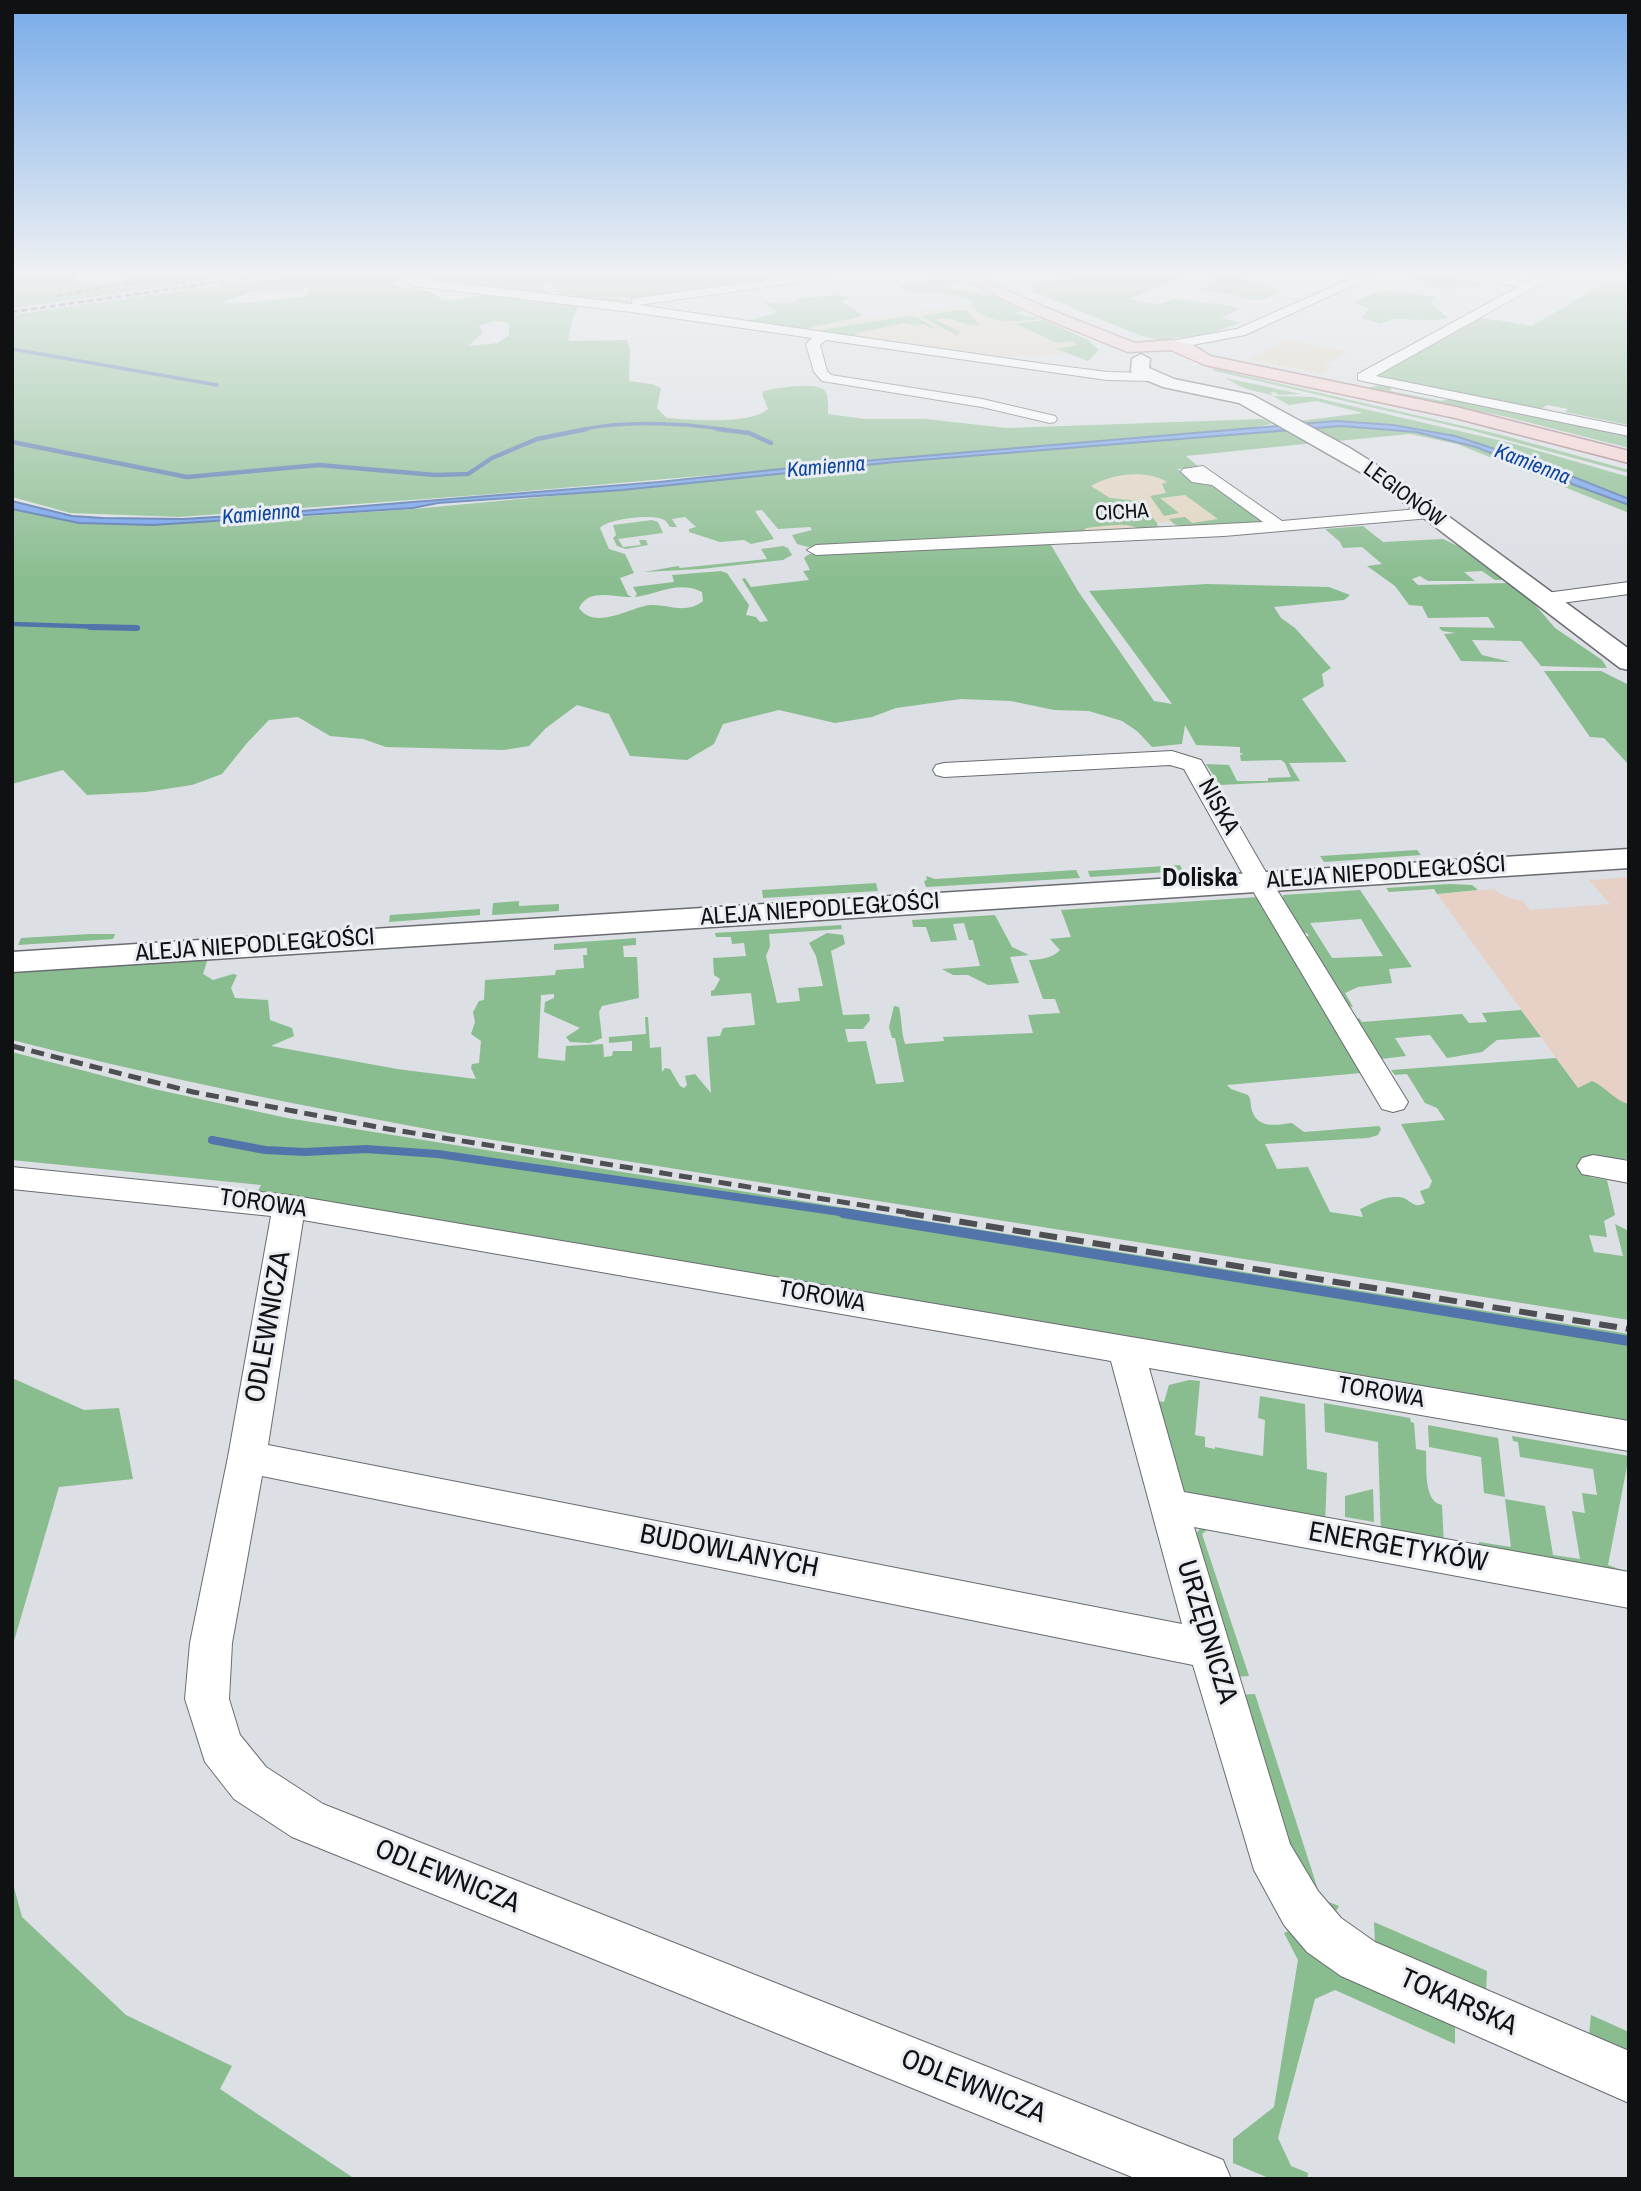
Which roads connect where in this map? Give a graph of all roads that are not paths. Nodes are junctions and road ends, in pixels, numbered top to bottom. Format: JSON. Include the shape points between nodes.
{"nodes":[{"id":1,"x":830,"y":378,"type":"edge"},
{"id":2,"x":1167,"y":378,"type":"edge"},
{"id":3,"x":1286,"y":378,"type":"edge"},
{"id":4,"x":1299,"y":378,"type":"edge"},
{"id":5,"x":1374,"y":378,"type":"edge"},
{"id":6,"x":1050,"y":419,"type":"dead end"},
{"id":7,"x":1629,"y":432,"type":"edge"},
{"id":8,"x":1629,"y":457,"type":"edge"},
{"id":9,"x":1629,"y":466,"type":"edge"},
{"id":10,"x":1216,"y":481,"type":"dead end"},
{"id":11,"x":1430,"y":513,"type":"junction"},
{"id":12,"x":1280,"y":527,"type":"junction"},
{"id":13,"x":816,"y":550,"type":"dead end"},
{"id":14,"x":1629,"y":588,"type":"edge"},
{"id":15,"x":1546,"y":599,"type":"junction"},
{"id":16,"x":1629,"y":662,"type":"edge"},
{"id":17,"x":944,"y":769,"type":"dead end"},
{"id":18,"x":1629,"y":858,"type":"edge"},
{"id":19,"x":1260,"y":881,"type":"junction"},
{"id":20,"x":12,"y":962,"type":"edge"},
{"id":21,"x":1393,"y":1102,"type":"dead end"},
{"id":22,"x":1593,"y":1166,"type":"dead end"},
{"id":23,"x":1629,"y":1172,"type":"edge"},
{"id":24,"x":12,"y":1178,"type":"edge"},
{"id":25,"x":289,"y":1206,"type":"junction"},
{"id":26,"x":1126,"y":1349,"type":"junction"},
{"id":27,"x":1629,"y":1436,"type":"edge"},
{"id":28,"x":247,"y":1457,"type":"junction"},
{"id":29,"x":1168,"y":1506,"type":"junction"},
{"id":30,"x":1629,"y":1590,"type":"edge"},
{"id":31,"x":1211,"y":1648,"type":"junction"},
{"id":32,"x":1301,"y":1909,"type":"joint"},
{"id":33,"x":1629,"y":2077,"type":"edge"},
{"id":34,"x":1204,"y":2179,"type":"edge"}],
"edges":[{"from":1,"to":6,"type":"street"},
{"from":2,"to":11,"type":"street","name":"LEGIONÓW","via":[[1174,384],[1237,396],[1278,417],[1341,451]]},
{"from":3,"to":9,"type":"main road"},
{"from":4,"to":8,"type":"main road"},
{"from":5,"to":7,"type":"street"},
{"from":10,"to":12,"type":"street"},
{"from":11,"to":12,"type":"street","name":"CICHA"},
{"from":11,"to":15,"type":"street","name":"LEGIONÓW"},
{"from":12,"to":13,"type":"street","name":"CICHA"},
{"from":14,"to":15,"type":"street"},
{"from":15,"to":16,"type":"street","name":"LEGIONÓW"},
{"from":17,"to":19,"type":"street","name":"NISKA","via":[[1180,759],[1197,769]]},
{"from":18,"to":19,"type":"street","name":"ALEJA NIEPODLEGŁOŚCI"},
{"from":19,"to":20,"type":"street","name":"ALEJA NIEPODLEGŁOŚCI"},
{"from":19,"to":21,"type":"street","name":"NISKA"},
{"from":22,"to":23,"type":"street"},
{"from":24,"to":25,"type":"street","name":"TOROWA"},
{"from":25,"to":26,"type":"street","name":"TOROWA"},
{"from":25,"to":28,"type":"street","name":"ODLEWNICZA"},
{"from":26,"to":27,"type":"street","name":"TOROWA"},
{"from":26,"to":29,"type":"street","name":"URZĘDNICZA"},
{"from":28,"to":31,"type":"street","name":"BUDOWLANYCH"},
{"from":28,"to":34,"type":"street","name":"ODLEWNICZA","via":[[211,1643],[207,1699],[221,1747],[250,1783],[308,1821]]},
{"from":29,"to":30,"type":"street","name":"ENERGETYKÓW"},
{"from":29,"to":31,"type":"street","name":"URZĘDNICZA"},
{"from":31,"to":32,"type":"street","name":"URZĘDNICZA","via":[[1270,1854]]},
{"from":32,"to":33,"type":"street","name":"TOKARSKA","via":[[1324,1935],[1358,1959]]}]}
